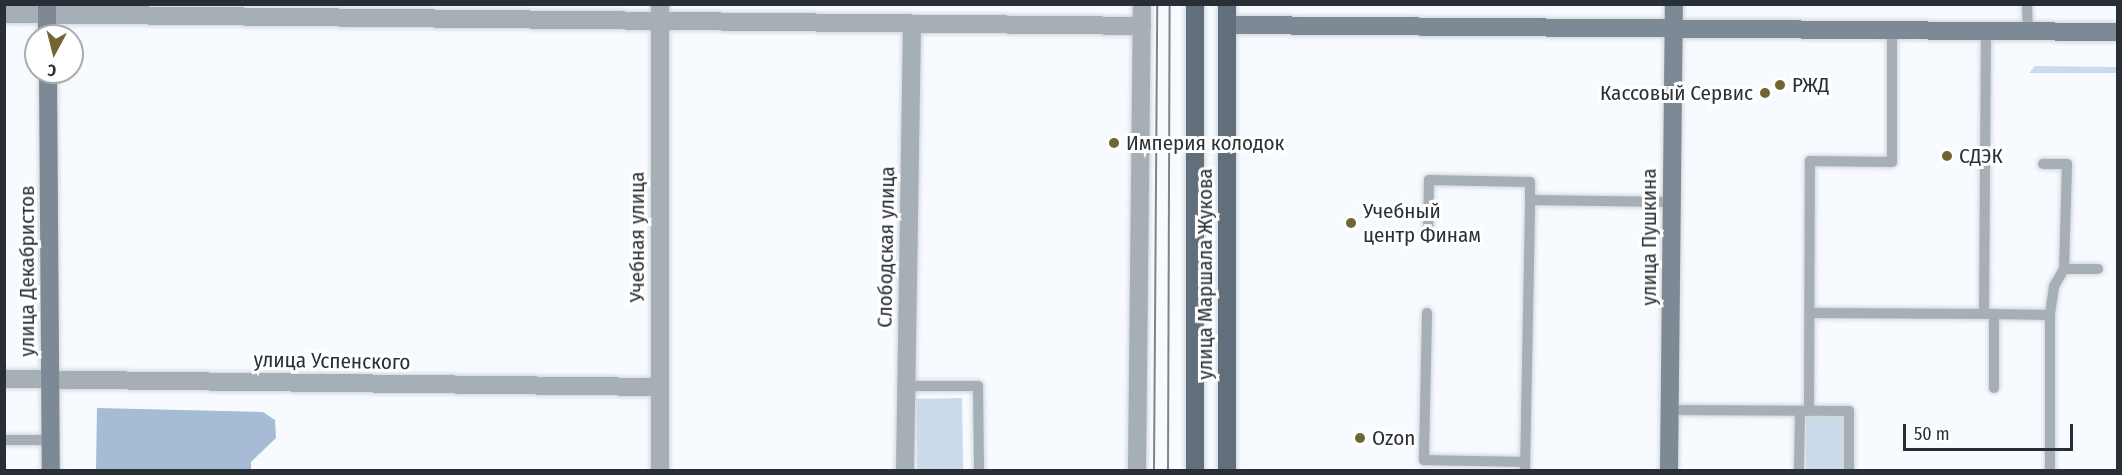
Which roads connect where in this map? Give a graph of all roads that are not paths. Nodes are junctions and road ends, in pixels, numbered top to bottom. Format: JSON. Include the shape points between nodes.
{"nodes":[{"id":1,"x":1142,"y":4,"type":"edge"},
{"id":2,"x":1195,"y":4,"type":"edge"},
{"id":3,"x":1227,"y":4,"type":"edge"},
{"id":4,"x":1674,"y":4,"type":"edge"},
{"id":5,"x":2028,"y":4,"type":"edge"},
{"id":6,"x":47,"y":9,"type":"edge"},
{"id":7,"x":660,"y":13,"type":"edge"},
{"id":8,"x":4,"y":14,"type":"edge"},
{"id":9,"x":912,"y":25,"type":"junction"},
{"id":10,"x":1195,"y":25,"type":"junction"},
{"id":11,"x":1227,"y":25,"type":"junction"},
{"id":12,"x":1142,"y":26,"type":"junction"},
{"id":13,"x":1674,"y":28,"type":"junction"},
{"id":14,"x":1892,"y":29,"type":"junction"},
{"id":15,"x":1986,"y":30,"type":"junction"},
{"id":16,"x":2028,"y":31,"type":"junction"},
{"id":17,"x":2118,"y":32,"type":"edge"},
{"id":18,"x":48,"y":84,"type":"edge"},
{"id":19,"x":2043,"y":164,"type":"dead end"},
{"id":20,"x":1530,"y":200,"type":"junction"},
{"id":21,"x":1671,"y":202,"type":"junction"},
{"id":22,"x":1428,"y":237,"type":"dead end"},
{"id":23,"x":2064,"y":269,"type":"junction"},
{"id":24,"x":2098,"y":269,"type":"dead end"},
{"id":25,"x":1427,"y":313,"type":"dead end"},
{"id":26,"x":1809,"y":314,"type":"junction"},
{"id":27,"x":1989,"y":314,"type":"junction"},
{"id":28,"x":2050,"y":315,"type":"junction"},
{"id":29,"x":4,"y":379,"type":"edge"},
{"id":30,"x":50,"y":380,"type":"junction"},
{"id":31,"x":907,"y":386,"type":"junction"},
{"id":32,"x":659,"y":387,"type":"junction"},
{"id":33,"x":1994,"y":388,"type":"dead end"},
{"id":34,"x":1670,"y":410,"type":"junction"},
{"id":35,"x":1804,"y":411,"type":"junction"},
{"id":36,"x":4,"y":440,"type":"edge"},
{"id":37,"x":50,"y":440,"type":"junction"},
{"id":38,"x":1525,"y":466,"type":"edge"},
{"id":39,"x":51,"y":471,"type":"edge"},
{"id":40,"x":660,"y":471,"type":"edge"},
{"id":41,"x":905,"y":471,"type":"edge"},
{"id":42,"x":979,"y":471,"type":"edge"},
{"id":43,"x":1137,"y":471,"type":"edge"},
{"id":44,"x":1195,"y":471,"type":"edge"},
{"id":45,"x":1227,"y":471,"type":"edge"},
{"id":46,"x":1669,"y":471,"type":"edge"},
{"id":47,"x":1799,"y":471,"type":"edge"},
{"id":48,"x":1849,"y":471,"type":"edge"},
{"id":49,"x":2050,"y":471,"type":"edge"}],
"edges":[{"from":1,"to":12,"type":"street"},
{"from":2,"to":10,"type":"main road","name":"улица Маршала Жукова"},
{"from":3,"to":11,"type":"main road","name":"улица Маршала Жукова"},
{"from":4,"to":13,"type":"street","name":"улица Пушкина"},
{"from":5,"to":16,"type":"lane"},
{"from":6,"to":7,"type":"street"},
{"from":6,"to":8,"type":"street"},
{"from":7,"to":9,"type":"street"},
{"from":7,"to":32,"type":"street","name":"Учебная улица"},
{"from":9,"to":12,"type":"street"},
{"from":9,"to":31,"type":"street","name":"Слободская улица"},
{"from":10,"to":11,"type":"main road"},
{"from":10,"to":44,"type":"main road","name":"улица Маршала Жукова"},
{"from":11,"to":13,"type":"street"},
{"from":11,"to":45,"type":"main road","name":"улица Маршала Жукова"},
{"from":12,"to":43,"type":"street"},
{"from":13,"to":14,"type":"street"},
{"from":13,"to":21,"type":"street","name":"улица Пушкина"},
{"from":14,"to":15,"type":"street"},
{"from":14,"to":26,"type":"lane","via":[[1892,162],[1810,161]]},
{"from":15,"to":16,"type":"street"},
{"from":15,"to":27,"type":"lane"},
{"from":16,"to":17,"type":"street"},
{"from":18,"to":30,"type":"street","name":"улица Декабристов"},
{"from":19,"to":23,"type":"lane","via":[[2067,164]]},
{"from":20,"to":21,"type":"lane"},
{"from":20,"to":22,"type":"lane","via":[[1530,182],[1429,180]]},
{"from":20,"to":38,"type":"lane"},
{"from":21,"to":34,"type":"street","name":"улица Пушкина"},
{"from":23,"to":24,"type":"lane"},
{"from":23,"to":28,"type":"lane","via":[[2054,286]]},
{"from":25,"to":38,"type":"lane","via":[[1424,460]]},
{"from":26,"to":27,"type":"lane"},
{"from":26,"to":35,"type":"lane"},
{"from":27,"to":28,"type":"lane"},
{"from":27,"to":33,"type":"lane"},
{"from":28,"to":49,"type":"lane"},
{"from":29,"to":30,"type":"street","name":"улица Успенского"},
{"from":30,"to":32,"type":"street","name":"улица Успенского"},
{"from":30,"to":37,"type":"street","name":"улица Декабристов"},
{"from":31,"to":41,"type":"street","name":"Слободская улица"},
{"from":31,"to":42,"type":"lane","via":[[978,386]]},
{"from":32,"to":40,"type":"street","name":"Учебная улица"},
{"from":34,"to":35,"type":"lane"},
{"from":34,"to":46,"type":"street","name":"улица Пушкина"},
{"from":35,"to":47,"type":"lane"},
{"from":35,"to":48,"type":"lane","via":[[1849,411]]},
{"from":36,"to":37,"type":"lane"},
{"from":37,"to":39,"type":"street","name":"улица Декабристов"}]}
